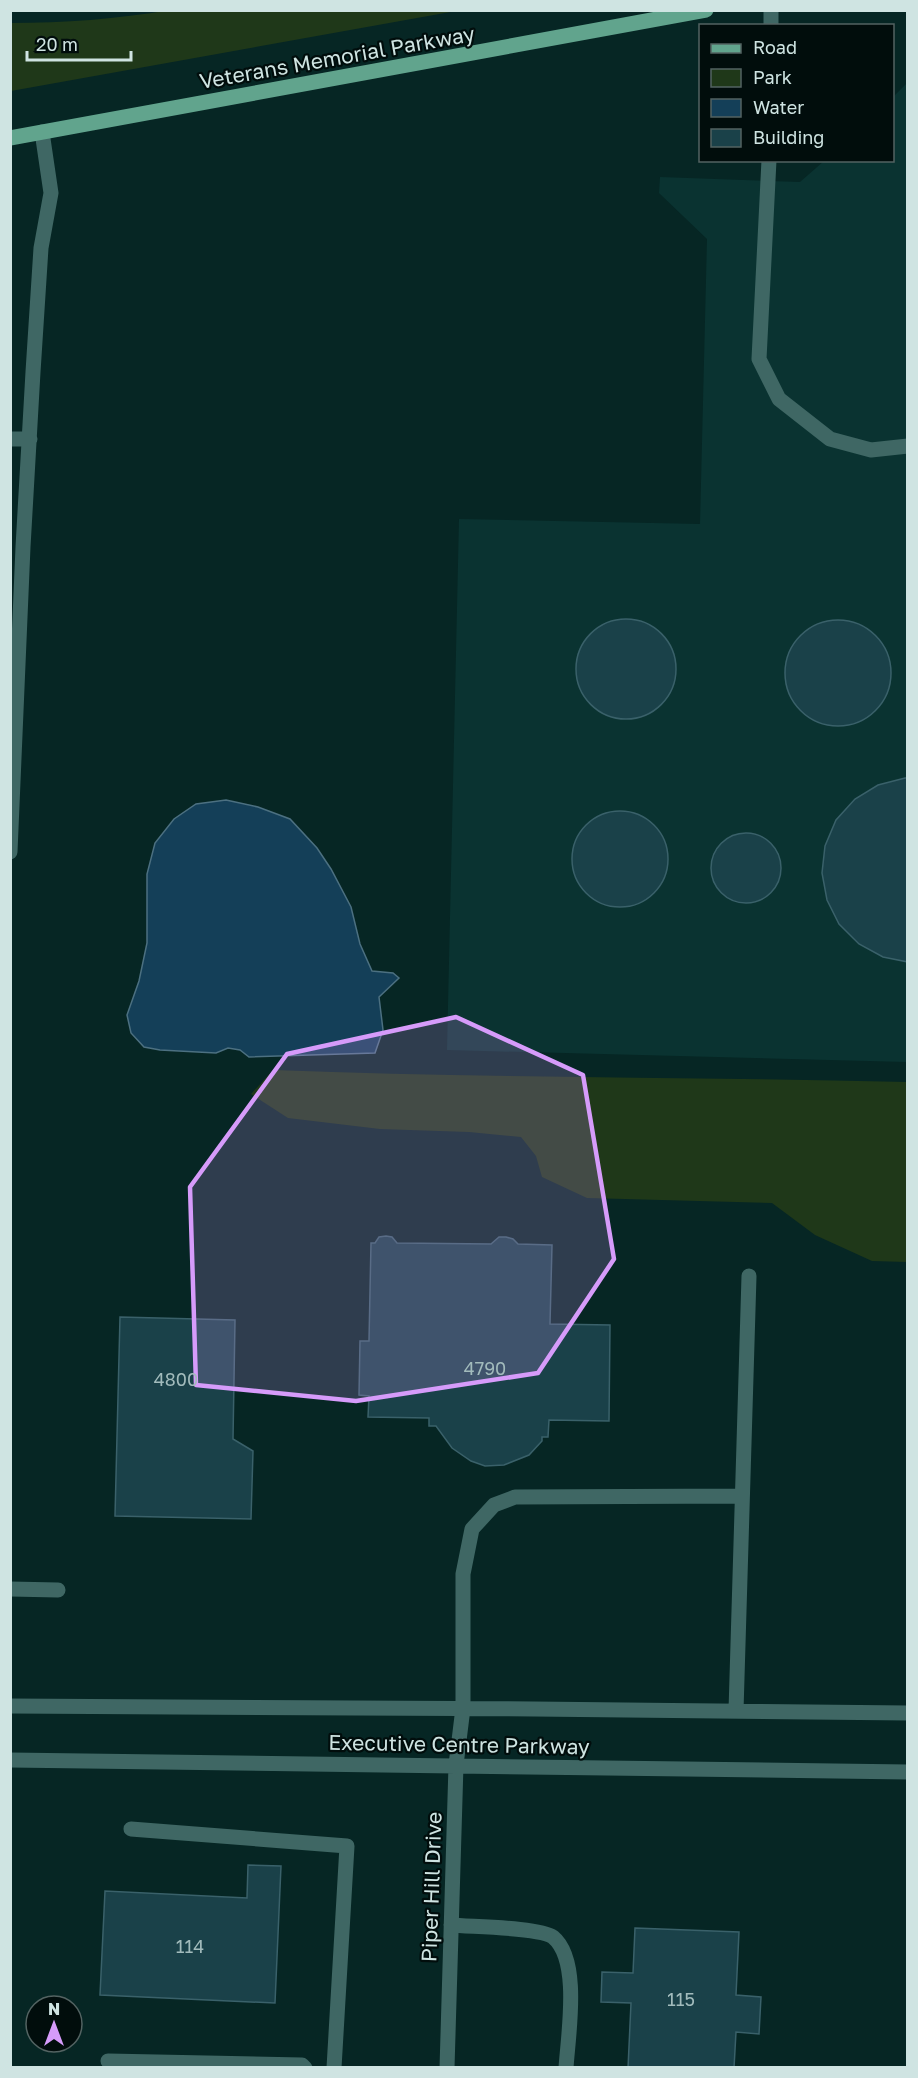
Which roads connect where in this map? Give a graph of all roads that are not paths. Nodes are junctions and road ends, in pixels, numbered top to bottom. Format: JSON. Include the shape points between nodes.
{"nodes":[{"id":1,"x":706,"y":10,"type":"edge"},
{"id":2,"x":42,"y":132,"type":"junction"},
{"id":3,"x":10,"y":138,"type":"edge"},
{"id":4,"x":770,"y":162,"type":"edge"},
{"id":5,"x":10,"y":439,"type":"edge"},
{"id":6,"x":30,"y":439,"type":"junction"},
{"id":7,"x":908,"y":446,"type":"edge"},
{"id":8,"x":10,"y":852,"type":"edge"},
{"id":9,"x":749,"y":1276,"type":"dead end"},
{"id":10,"x":742,"y":1496,"type":"junction"},
{"id":11,"x":10,"y":1589,"type":"edge"},
{"id":12,"x":58,"y":1590,"type":"dead end"},
{"id":13,"x":10,"y":1706,"type":"edge"},
{"id":14,"x":463,"y":1708,"type":"junction"},
{"id":15,"x":736,"y":1711,"type":"junction"},
{"id":16,"x":908,"y":1713,"type":"edge"},
{"id":17,"x":10,"y":1760,"type":"edge"},
{"id":18,"x":456,"y":1765,"type":"junction"},
{"id":19,"x":908,"y":1772,"type":"edge"},
{"id":20,"x":131,"y":1829,"type":"dead end"},
{"id":21,"x":451,"y":1925,"type":"junction"},
{"id":22,"x":108,"y":2061,"type":"dead end"},
{"id":23,"x":305,"y":2067,"type":"edge"},
{"id":24,"x":334,"y":2067,"type":"edge"},
{"id":25,"x":447,"y":2067,"type":"edge"},
{"id":26,"x":566,"y":2067,"type":"edge"}],
"edges":[{"from":1,"to":2,"type":"main road","name":"Veterans Memorial Parkway"},
{"from":2,"to":3,"type":"main road","name":"Veterans Memorial Parkway"},
{"from":2,"to":6,"type":"street","via":[[51,193],[41,248]]},
{"from":4,"to":7,"type":"street","via":[[759,359],[779,399],[830,439],[871,450]]},
{"from":5,"to":6,"type":"street"},
{"from":6,"to":8,"type":"street"},
{"from":9,"to":10,"type":"street"},
{"from":10,"to":14,"type":"street","name":"Piper Hill Drive","via":[[515,1497],[494,1505],[472,1529],[463,1574]]},
{"from":10,"to":15,"type":"street"},
{"from":11,"to":12,"type":"street"},
{"from":13,"to":14,"type":"street","name":"Executive Centre Parkway"},
{"from":14,"to":15,"type":"street","name":"Executive Centre Parkway"},
{"from":14,"to":18,"type":"street","name":"Piper Hill Drive"},
{"from":15,"to":16,"type":"street","name":"Executive Centre Parkway"},
{"from":17,"to":18,"type":"street","name":"Executive Centre Parkway"},
{"from":18,"to":19,"type":"street","name":"Executive Centre Parkway"},
{"from":18,"to":21,"type":"street","name":"Piper Hill Drive"},
{"from":20,"to":24,"type":"street","via":[[347,1846]]},
{"from":21,"to":25,"type":"street","name":"Piper Hill Drive"},
{"from":21,"to":26,"type":"street","via":[[536,1931],[553,1937],[567,1958],[571,1982]]},
{"from":22,"to":23,"type":"street"}]}
